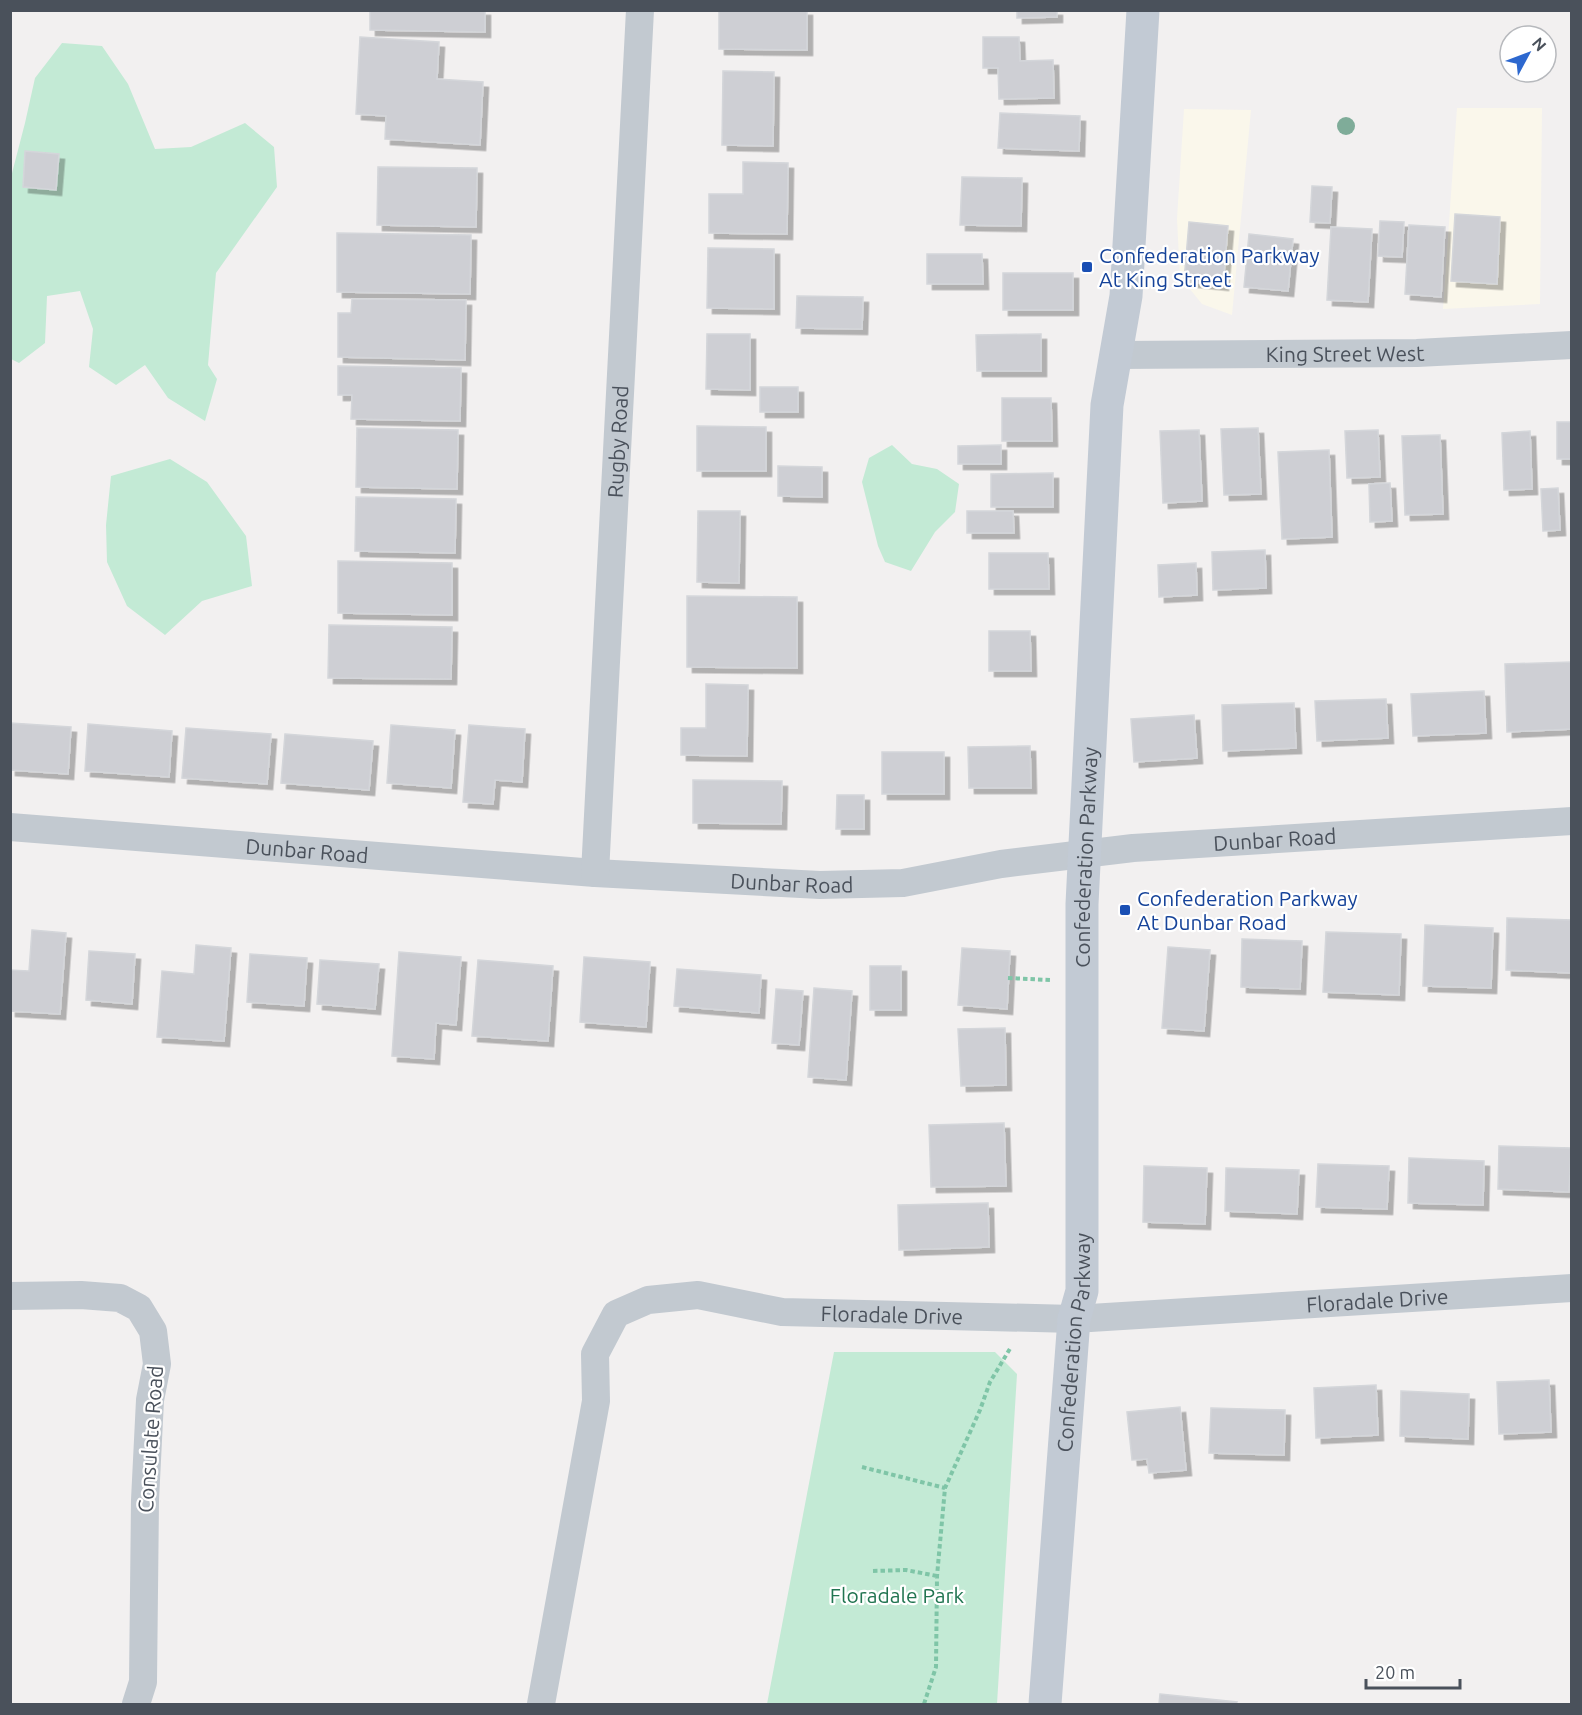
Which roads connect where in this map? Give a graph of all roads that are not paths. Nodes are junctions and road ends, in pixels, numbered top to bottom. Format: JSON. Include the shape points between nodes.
{"nodes":[{"id":1,"x":640,"y":10,"type":"edge"},
{"id":2,"x":1143,"y":10,"type":"edge"},
{"id":3,"x":1572,"y":345,"type":"edge"},
{"id":4,"x":1117,"y":355,"type":"junction"},
{"id":5,"x":1572,"y":821,"type":"edge"},
{"id":6,"x":10,"y":827,"type":"edge"},
{"id":7,"x":1085,"y":854,"type":"junction"},
{"id":8,"x":595,"y":873,"type":"junction"},
{"id":9,"x":1572,"y":1288,"type":"edge"},
{"id":10,"x":10,"y":1296,"type":"edge"},
{"id":11,"x":1074,"y":1318,"type":"junction"},
{"id":12,"x":136,"y":1704,"type":"edge"},
{"id":13,"x":541,"y":1704,"type":"edge"},
{"id":14,"x":1045,"y":1704,"type":"edge"}],
"edges":[{"from":1,"to":8,"type":"street","name":"Rugby Road"},
{"from":2,"to":4,"type":"street","name":"Confederation Parkway","via":[[1126,296]]},
{"from":3,"to":4,"type":"street","name":"King Street West","via":[[1418,353]]},
{"from":4,"to":7,"type":"street","name":"Confederation Parkway","via":[[1107,405]]},
{"from":5,"to":7,"type":"street","name":"Dunbar Road"},
{"from":6,"to":8,"type":"street","name":"Dunbar Road"},
{"from":7,"to":8,"type":"street","name":"Dunbar Road","via":[[1001,864],[903,884],[820,885]]},
{"from":7,"to":11,"type":"street","name":"Confederation Parkway","via":[[1082,1291]]},
{"from":9,"to":11,"type":"street","name":"Floradale Drive"},
{"from":10,"to":12,"type":"street","name":"Consulate Road","via":[[81,1294],[120,1298],[140,1308],[153,1331],[157,1364],[150,1400],[145,1500],[143,1682]]},
{"from":11,"to":13,"type":"street","name":"Floradale Drive","via":[[782,1312],[698,1295],[648,1300],[616,1314],[595,1354],[596,1401]]},
{"from":11,"to":14,"type":"street","name":"Confederation Parkway"}]}
